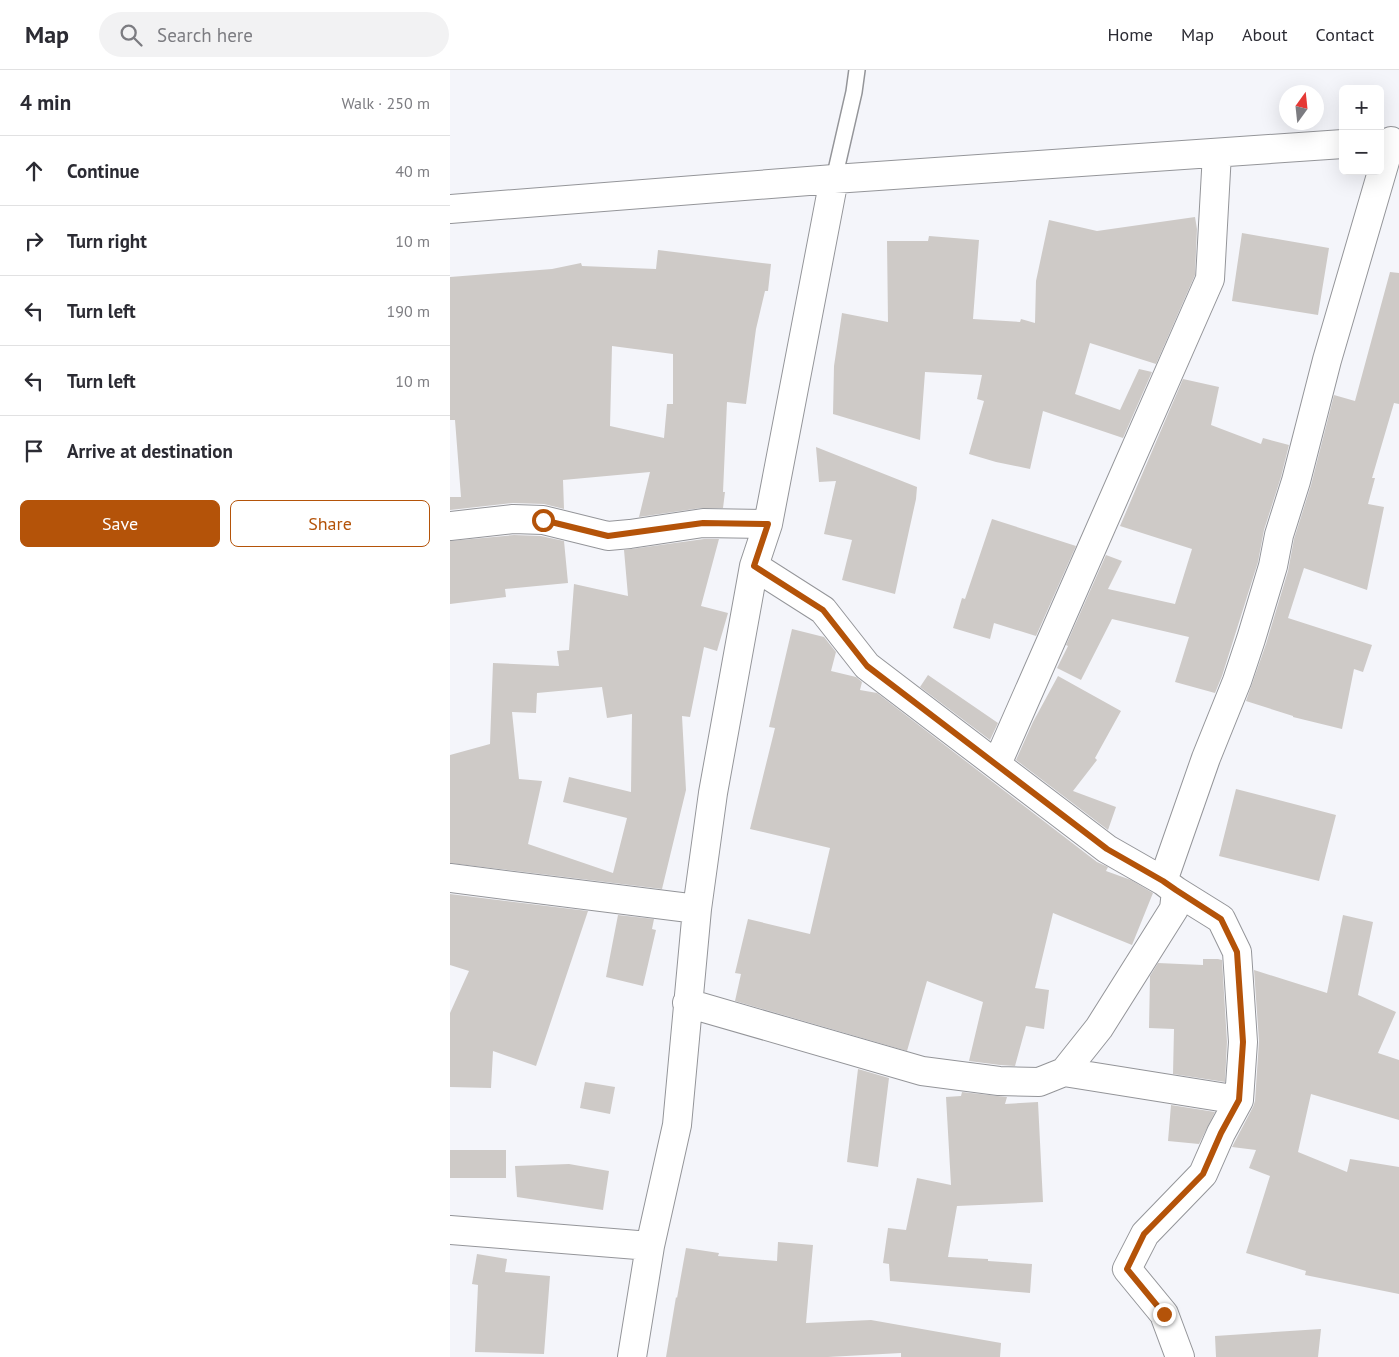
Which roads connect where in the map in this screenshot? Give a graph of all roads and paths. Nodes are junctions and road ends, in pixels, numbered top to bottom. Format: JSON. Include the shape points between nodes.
{"nodes":[{"id":1,"x":857,"y":70,"type":"edge"},
{"id":2,"x":1390,"y":141,"type":"edge"},
{"id":3,"x":1339,"y":144,"type":"edge"},
{"id":4,"x":1216,"y":153,"type":"junction"},
{"id":5,"x":834,"y":179,"type":"junction"},
{"id":6,"x":450,"y":209,"type":"edge"},
{"id":7,"x":768,"y":524,"type":"junction"},
{"id":8,"x":450,"y":526,"type":"edge"},
{"id":9,"x":754,"y":566,"type":"junction"},
{"id":10,"x":997,"y":764,"type":"junction"},
{"id":11,"x":450,"y":878,"type":"edge"},
{"id":12,"x":1170,"y":886,"type":"junction"},
{"id":13,"x":697,"y":909,"type":"junction"},
{"id":14,"x":687,"y":1003,"type":"junction"},
{"id":15,"x":1064,"y":1072,"type":"junction"},
{"id":16,"x":1239,"y":1100,"type":"junction"},
{"id":17,"x":450,"y":1230,"type":"edge"},
{"id":18,"x":650,"y":1246,"type":"junction"},
{"id":19,"x":632,"y":1357,"type":"edge"},
{"id":20,"x":1180,"y":1357,"type":"edge"}],
"edges":[{"from":1,"to":5,"type":"lane"},
{"from":2,"to":12,"type":"street","via":[[1327,360],[1273,566],[1237,681],[1206,758]]},
{"from":3,"to":4,"type":"street"},
{"from":4,"to":5,"type":"street"},
{"from":4,"to":10,"type":"street","via":[[1210,280]]},
{"from":5,"to":6,"type":"street"},
{"from":5,"to":7,"type":"street"},
{"from":7,"to":8,"type":"street","via":[[703,523],[608,536],[543,520]]},
{"from":7,"to":9,"type":"street"},
{"from":9,"to":10,"type":"street","via":[[823,610],[867,666]]},
{"from":9,"to":13,"type":"street","via":[[713,793]]},
{"from":10,"to":12,"type":"street","via":[[1107,849]]},
{"from":11,"to":13,"type":"street"},
{"from":12,"to":15,"type":"street","via":[[1174,909],[1098,1028]]},
{"from":12,"to":16,"type":"street","via":[[1221,919],[1237,952],[1243,1042]]},
{"from":13,"to":14,"type":"street"},
{"from":14,"to":15,"type":"street","via":[[922,1071],[999,1081],[1040,1082]]},
{"from":14,"to":18,"type":"street","via":[[677,1125]]},
{"from":15,"to":16,"type":"street"},
{"from":16,"to":20,"type":"street","via":[[1203,1174],[1144,1234],[1127,1269],[1164,1314]]},
{"from":17,"to":18,"type":"street"},
{"from":18,"to":19,"type":"street"}]}
